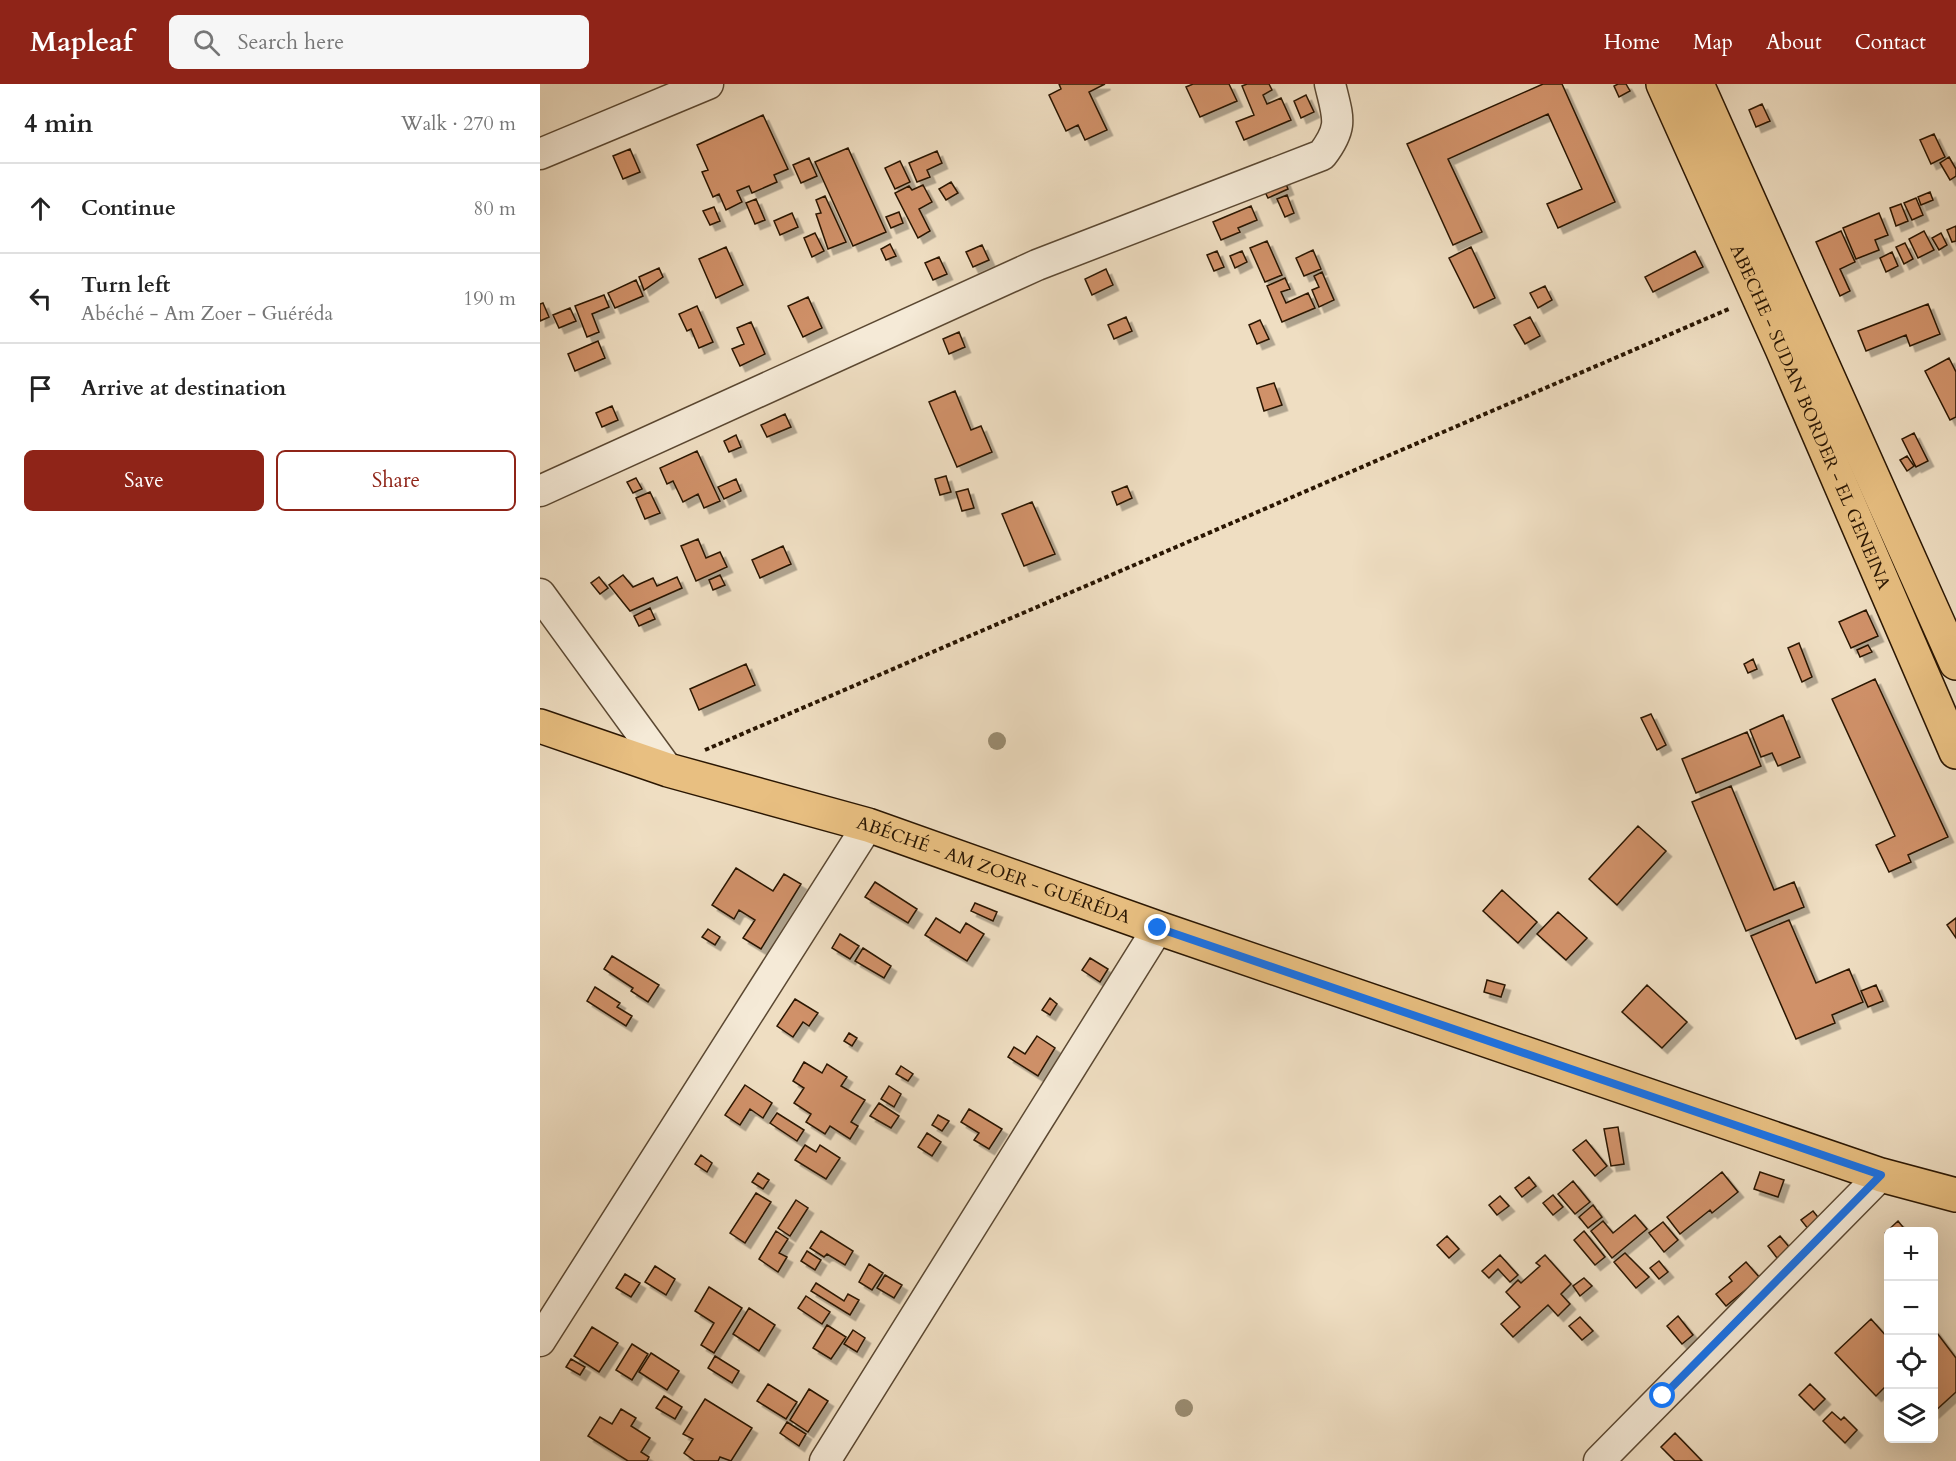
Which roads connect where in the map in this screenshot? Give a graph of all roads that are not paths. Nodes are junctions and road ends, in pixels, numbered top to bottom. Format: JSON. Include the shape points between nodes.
{"nodes":[{"id":1,"x":708,"y":84,"type":"edge"},
{"id":2,"x":1330,"y":84,"type":"edge"},
{"id":3,"x":1663,"y":84,"type":"edge"},
{"id":4,"x":1697,"y":84,"type":"edge"},
{"id":5,"x":540,"y":154,"type":"edge"},
{"id":6,"x":540,"y":491,"type":"edge"},
{"id":7,"x":540,"y":594,"type":"edge"},
{"id":8,"x":1956,"y":663,"type":"edge"},
{"id":9,"x":540,"y":726,"type":"edge"},
{"id":10,"x":1956,"y":752,"type":"edge"},
{"id":11,"x":668,"y":770,"type":"junction"},
{"id":12,"x":868,"y":825,"type":"junction"},
{"id":13,"x":1158,"y":928,"type":"junction"},
{"id":14,"x":1881,"y":1175,"type":"junction"},
{"id":15,"x":1956,"y":1195,"type":"edge"},
{"id":16,"x":540,"y":1341,"type":"edge"},
{"id":17,"x":825,"y":1461,"type":"edge"},
{"id":18,"x":1599,"y":1461,"type":"edge"}],
"edges":[{"from":1,"to":5,"type":"street"},
{"from":2,"to":6,"type":"street","via":[[1338,120],[1336,137],[1322,155],[1037,265]]},
{"from":3,"to":10,"type":"main road","name":"ABECHE - SUDAN BORDER - EL GENEINA"},
{"from":4,"to":8,"type":"main road","name":"ABECHE - SUDAN BORDER - EL GENEINA"},
{"from":7,"to":11,"type":"street"},
{"from":9,"to":11,"type":"main road","name":"ABÉCHÉ - AM ZOER - GUÉRÉDA"},
{"from":11,"to":12,"type":"main road","name":"ABÉCHÉ - AM ZOER - GUÉRÉDA"},
{"from":12,"to":13,"type":"main road","name":"ABÉCHÉ - AM ZOER - GUÉRÉDA"},
{"from":12,"to":16,"type":"street"},
{"from":13,"to":14,"type":"main road","name":"ABÉCHÉ - AM ZOER - GUÉRÉDA"},
{"from":13,"to":17,"type":"street"},
{"from":14,"to":15,"type":"main road","name":"ABÉCHÉ - AM ZOER - GUÉRÉDA"},
{"from":14,"to":18,"type":"street"}]}
